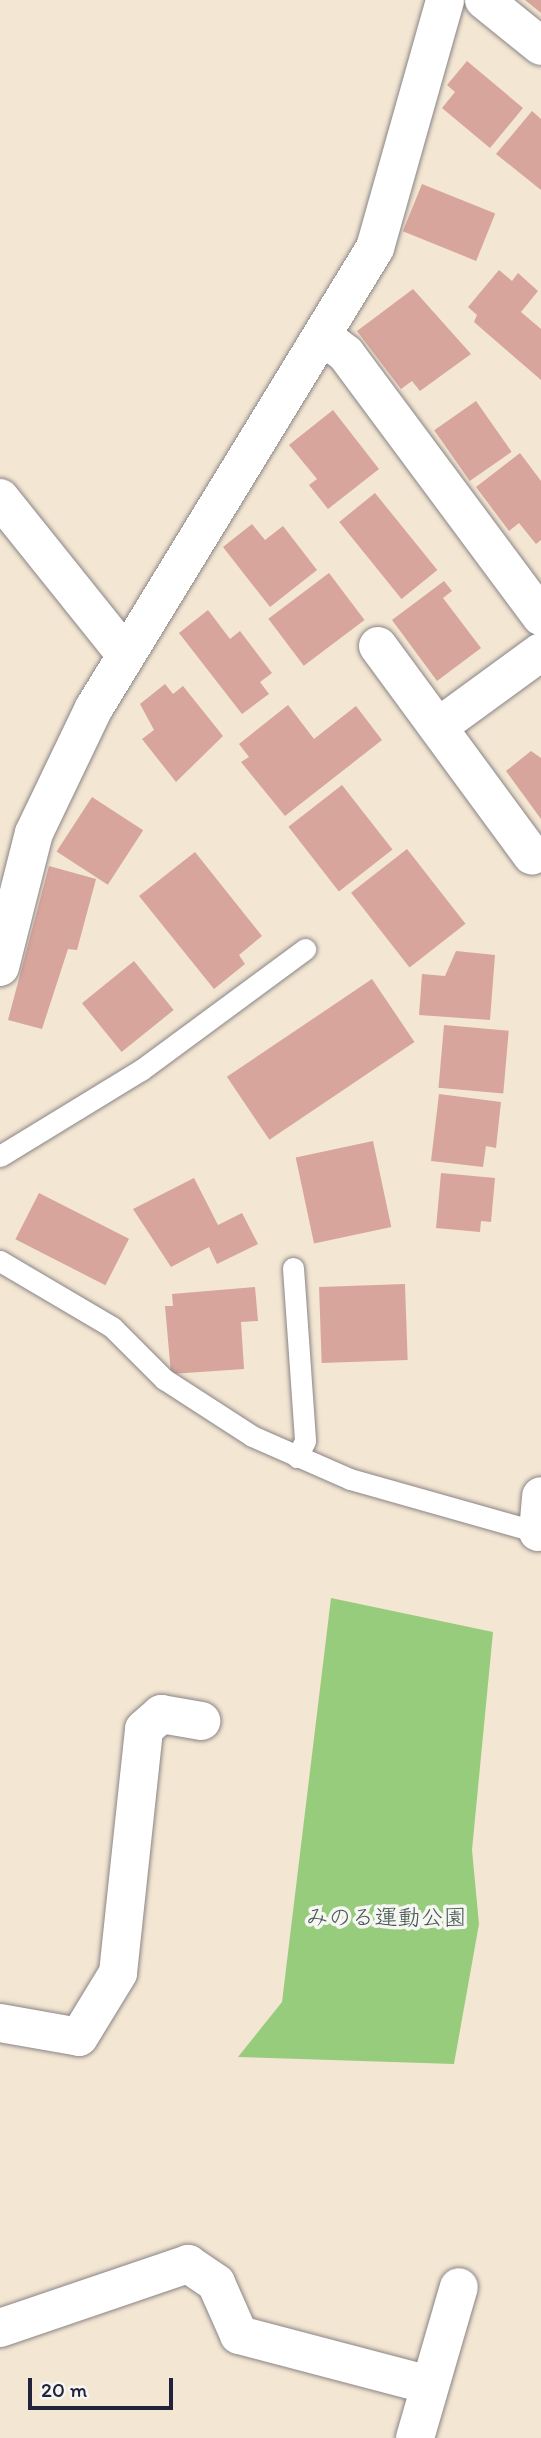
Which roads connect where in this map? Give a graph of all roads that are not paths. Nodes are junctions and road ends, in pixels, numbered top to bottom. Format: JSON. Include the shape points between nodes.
{"nodes":[{"id":1,"x":445,"y":0,"type":"edge"},
{"id":2,"x":484,"y":0,"type":"edge"},
{"id":3,"x":541,"y":46,"type":"edge"},
{"id":4,"x":325,"y":338,"type":"junction"},
{"id":5,"x":0,"y":498,"type":"edge"},
{"id":6,"x":541,"y":617,"type":"edge"},
{"id":7,"x":379,"y":646,"type":"dead end"},
{"id":8,"x":541,"y":652,"type":"edge"},
{"id":9,"x":125,"y":654,"type":"junction"},
{"id":10,"x":438,"y":727,"type":"junction"},
{"id":11,"x":532,"y":856,"type":"dead end"},
{"id":12,"x":305,"y":949,"type":"dead end"},
{"id":13,"x":0,"y":967,"type":"edge"},
{"id":14,"x":0,"y":1156,"type":"edge"},
{"id":15,"x":0,"y":1261,"type":"edge"},
{"id":16,"x":293,"y":1268,"type":"dead end"},
{"id":17,"x":296,"y":1457,"type":"junction"},
{"id":18,"x":540,"y":1520,"type":"edge"},
{"id":19,"x":201,"y":1721,"type":"dead end"},
{"id":20,"x":0,"y":2023,"type":"edge"},
{"id":21,"x":459,"y":2287,"type":"dead end"},
{"id":22,"x":0,"y":2328,"type":"edge"},
{"id":23,"x":430,"y":2385,"type":"junction"},
{"id":24,"x":415,"y":2438,"type":"edge"}],
"edges":[{"from":1,"to":4,"type":"street","via":[[375,248]]},
{"from":2,"to":3,"type":"street"},
{"from":4,"to":6,"type":"street","via":[[346,354]]},
{"from":4,"to":9,"type":"street"},
{"from":5,"to":9,"type":"street"},
{"from":7,"to":10,"type":"street"},
{"from":8,"to":10,"type":"street"},
{"from":9,"to":13,"type":"street","via":[[34,833]]},
{"from":10,"to":11,"type":"street"},
{"from":12,"to":14,"type":"lane","via":[[141,1070]]},
{"from":15,"to":17,"type":"lane","via":[[112,1327],[195,1403]]},
{"from":16,"to":17,"type":"lane","via":[[305,1441]]},
{"from":17,"to":18,"type":"lane"},
{"from":19,"to":20,"type":"street","via":[[160,1714],[144,1728],[118,1973],[79,2037]]},
{"from":21,"to":23,"type":"street"},
{"from":22,"to":23,"type":"street","via":[[188,2264],[216,2283],[239,2336]]},
{"from":23,"to":24,"type":"street"}]}
